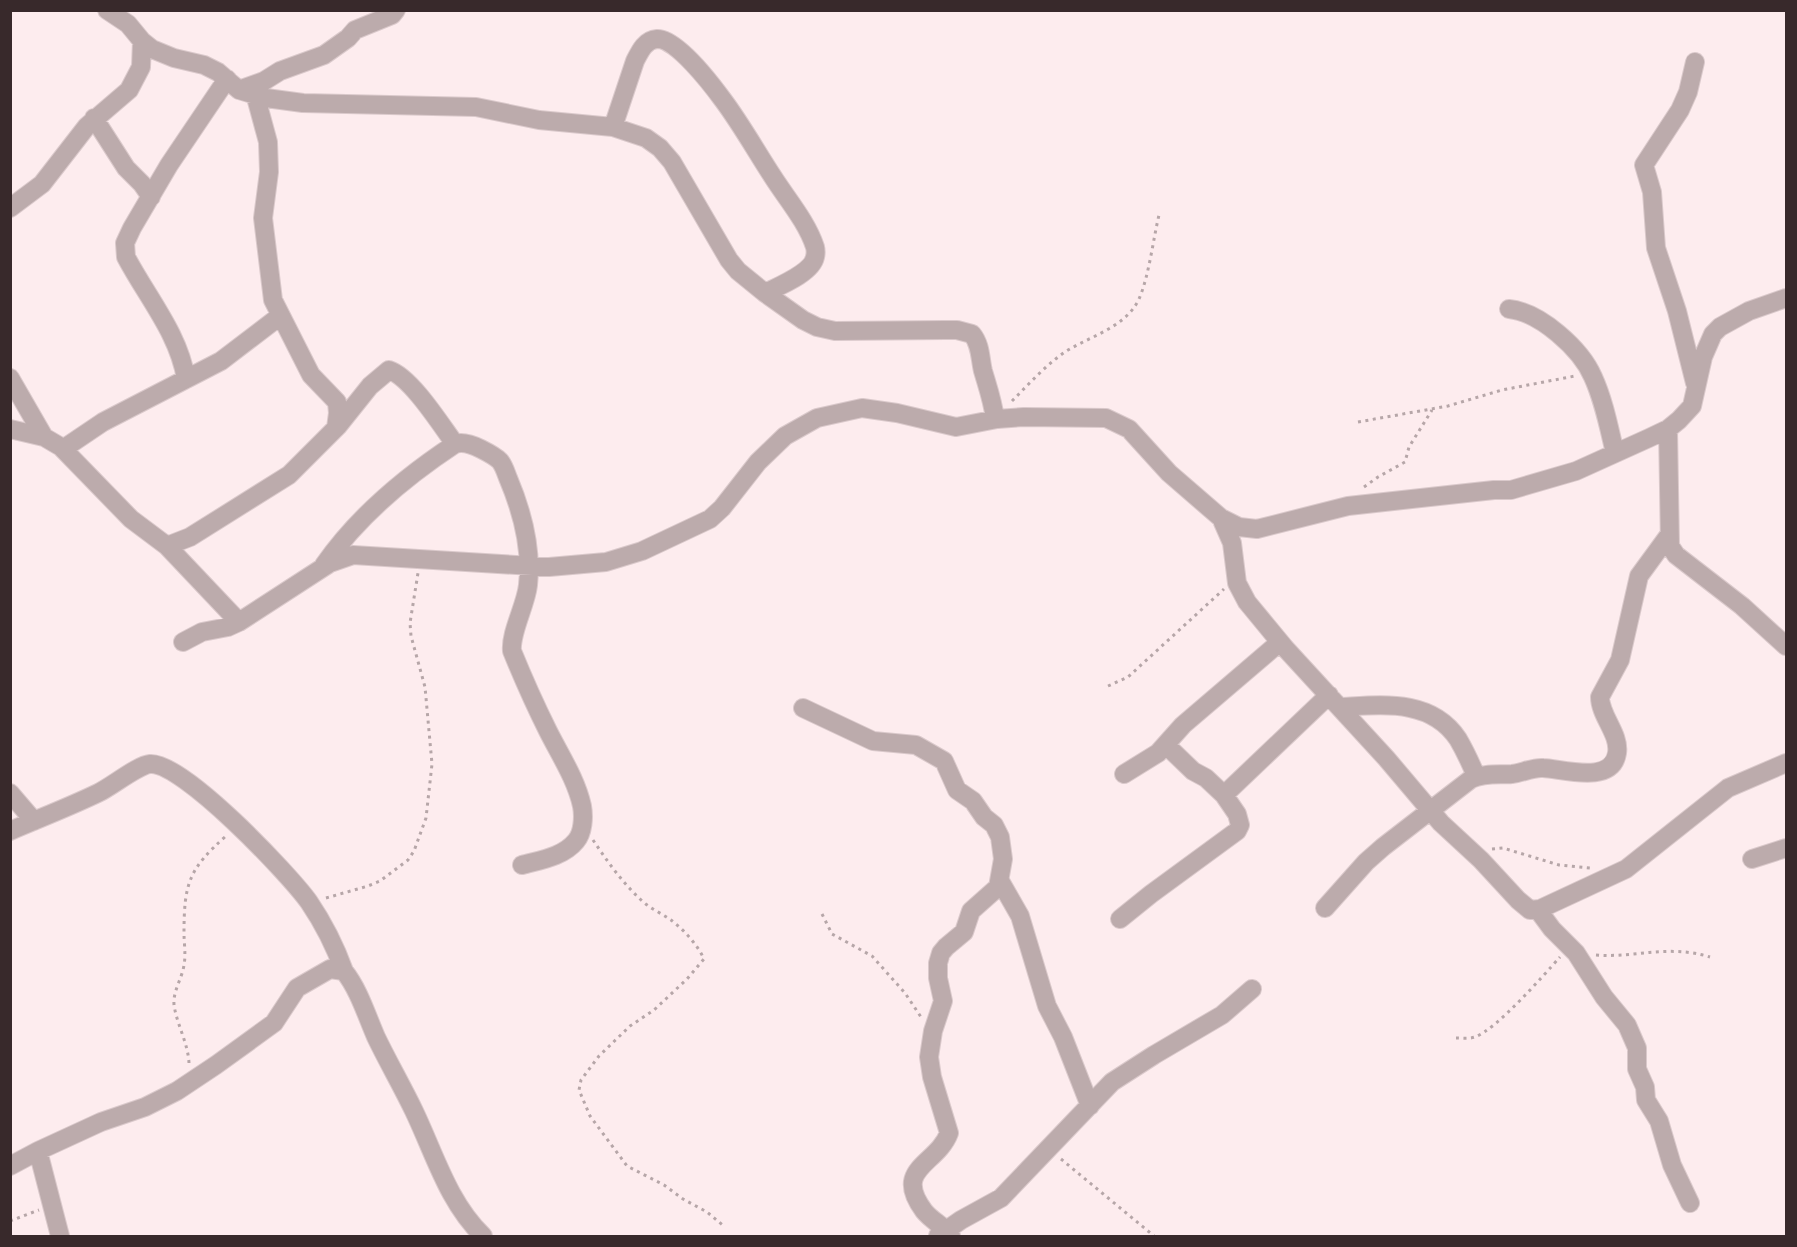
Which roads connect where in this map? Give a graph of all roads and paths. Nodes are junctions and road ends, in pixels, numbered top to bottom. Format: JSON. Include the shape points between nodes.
{"nodes":[{"id":1,"x":107,"y":10,"type":"edge"},
{"id":2,"x":396,"y":10,"type":"edge"},
{"id":3,"x":142,"y":41,"type":"junction"},
{"id":4,"x":1695,"y":62,"type":"dead end"},
{"id":5,"x":240,"y":88,"type":"junction"},
{"id":6,"x":94,"y":118,"type":"junction"},
{"id":7,"x":614,"y":127,"type":"junction"},
{"id":8,"x":151,"y":197,"type":"junction"},
{"id":9,"x":10,"y":208,"type":"edge"},
{"id":10,"x":1159,"y":214,"type":"dead end"},
{"id":11,"x":765,"y":293,"type":"junction"},
{"id":12,"x":1786,"y":298,"type":"edge"},
{"id":13,"x":1509,"y":309,"type":"dead end"},
{"id":14,"x":280,"y":316,"type":"junction"},
{"id":15,"x":1592,"y":374,"type":"junction"},
{"id":16,"x":10,"y":378,"type":"edge"},
{"id":17,"x":186,"y":379,"type":"junction"},
{"id":18,"x":1696,"y":388,"type":"junction"},
{"id":19,"x":1432,"y":409,"type":"junction"},
{"id":20,"x":996,"y":419,"type":"junction"},
{"id":21,"x":1358,"y":422,"type":"dead end"},
{"id":22,"x":336,"y":428,"type":"junction"},
{"id":23,"x":10,"y":429,"type":"edge"},
{"id":24,"x":1668,"y":429,"type":"junction"},
{"id":25,"x":44,"y":437,"type":"junction"},
{"id":26,"x":455,"y":444,"type":"junction"},
{"id":27,"x":63,"y":449,"type":"junction"},
{"id":28,"x":1615,"y":453,"type":"junction"},
{"id":29,"x":1360,"y":490,"type":"dead end"},
{"id":30,"x":1221,"y":518,"type":"junction"},
{"id":31,"x":1669,"y":535,"type":"junction"},
{"id":32,"x":167,"y":546,"type":"junction"},
{"id":33,"x":421,"y":559,"type":"junction"},
{"id":34,"x":529,"y":566,"type":"junction"},
{"id":35,"x":323,"y":568,"type":"junction"},
{"id":36,"x":1236,"y":578,"type":"junction"},
{"id":37,"x":239,"y":622,"type":"junction"},
{"id":38,"x":183,"y":642,"type":"dead end"},
{"id":39,"x":1280,"y":642,"type":"junction"},
{"id":40,"x":1786,"y":646,"type":"edge"},
{"id":41,"x":1108,"y":686,"type":"dead end"},
{"id":42,"x":1334,"y":701,"type":"junction"},
{"id":43,"x":803,"y":708,"type":"dead end"},
{"id":44,"x":1166,"y":744,"type":"junction"},
{"id":45,"x":1786,"y":763,"type":"edge"},
{"id":46,"x":1124,"y":774,"type":"dead end"},
{"id":47,"x":1476,"y":776,"type":"junction"},
{"id":48,"x":10,"y":793,"type":"edge"},
{"id":49,"x":1224,"y":795,"type":"junction"},
{"id":50,"x":1430,"y":810,"type":"junction"},
{"id":51,"x":34,"y":821,"type":"junction"},
{"id":52,"x":582,"y":824,"type":"junction"},
{"id":53,"x":239,"y":827,"type":"junction"},
{"id":54,"x":10,"y":831,"type":"edge"},
{"id":55,"x":1786,"y":848,"type":"edge"},
{"id":56,"x":1469,"y":849,"type":"junction"},
{"id":57,"x":1752,"y":859,"type":"dead end"},
{"id":58,"x":522,"y":865,"type":"dead end"},
{"id":59,"x":1616,"y":874,"type":"junction"},
{"id":60,"x":1000,"y":881,"type":"junction"},
{"id":61,"x":310,"y":903,"type":"junction"},
{"id":62,"x":1325,"y":908,"type":"dead end"},
{"id":63,"x":1538,"y":910,"type":"junction"},
{"id":64,"x":822,"y":914,"type":"dead end"},
{"id":65,"x":1120,"y":920,"type":"dead end"},
{"id":66,"x":1573,"y":950,"type":"junction"},
{"id":67,"x":1710,"y":957,"type":"dead end"},
{"id":68,"x":344,"y":970,"type":"junction"},
{"id":69,"x":1252,"y":989,"type":"dead end"},
{"id":70,"x":935,"y":1026,"type":"junction"},
{"id":71,"x":1456,"y":1038,"type":"dead end"},
{"id":72,"x":190,"y":1083,"type":"junction"},
{"id":73,"x":1090,"y":1106,"type":"junction"},
{"id":74,"x":1048,"y":1148,"type":"junction"},
{"id":75,"x":38,"y":1151,"type":"junction"},
{"id":76,"x":10,"y":1166,"type":"edge"},
{"id":77,"x":1690,"y":1203,"type":"dead end"},
{"id":78,"x":52,"y":1205,"type":"junction"},
{"id":79,"x":10,"y":1221,"type":"edge"},
{"id":80,"x":725,"y":1227,"type":"dead end"},
{"id":81,"x":946,"y":1234,"type":"edge"},
{"id":82,"x":60,"y":1236,"type":"edge"},
{"id":83,"x":483,"y":1236,"type":"edge"},
{"id":84,"x":1154,"y":1236,"type":"edge"}],
"edges":[{"from":1,"to":3,"type":"street","via":[[128,24]]},
{"from":2,"to":5,"type":"street","via":[[355,30],[324,55]]},
{"from":3,"to":5,"type":"street","via":[[164,54],[204,65]]},
{"from":3,"to":6,"type":"street","via":[[142,61],[136,80]]},
{"from":4,"to":18,"type":"street","via":[[1680,110],[1644,167],[1652,192],[1656,248]]},
{"from":5,"to":7,"type":"street","via":[[274,100],[476,107],[546,121]]},
{"from":5,"to":8,"type":"street"},
{"from":5,"to":14,"type":"street","via":[[268,142],[263,218],[272,296]]},
{"from":6,"to":8,"type":"street","via":[[126,168]]},
{"from":6,"to":9,"type":"street","via":[[42,184]]},
{"from":7,"to":11,"type":"street","via":[[646,138],[660,148],[686,184],[729,260]]},
{"from":7,"to":11,"type":"street","via":[[640,50],[648,42],[660,39],[669,43],[723,100],[815,247],[811,266]]},
{"from":8,"to":17,"type":"street","via":[[125,243],[126,257],[169,331]]},
{"from":10,"to":20,"type":"path","via":[[1143,286],[1130,312],[1046,366]]},
{"from":11,"to":20,"type":"street","via":[[803,320],[826,330],[968,332],[979,347]]},
{"from":12,"to":18,"type":"street","via":[[1720,327],[1708,344]]},
{"from":13,"to":15,"type":"street","via":[[1536,318],[1557,332]]},
{"from":14,"to":17,"type":"street","via":[[229,355]]},
{"from":14,"to":22,"type":"street","via":[[310,375],[337,402]]},
{"from":15,"to":19,"type":"path","via":[[1541,382]]},
{"from":15,"to":28,"type":"street"},
{"from":16,"to":25,"type":"street"},
{"from":17,"to":27,"type":"street","via":[[104,422]]},
{"from":18,"to":24,"type":"street","via":[[1690,410]]},
{"from":19,"to":21,"type":"path"},
{"from":19,"to":29,"type":"path","via":[[1409,447],[1405,462]]},
{"from":20,"to":30,"type":"street","via":[[1106,418],[1121,424],[1144,443],[1168,473]]},
{"from":20,"to":34,"type":"street","via":[[956,427],[862,408],[817,418],[778,442],[717,513],[697,526],[642,551],[606,561]]},
{"from":22,"to":26,"type":"street","via":[[370,386],[391,370],[415,390]]},
{"from":22,"to":32,"type":"street","via":[[289,476],[190,537]]},
{"from":23,"to":25,"type":"street"},
{"from":24,"to":28,"type":"street"},
{"from":24,"to":31,"type":"street"},
{"from":25,"to":27,"type":"street"},
{"from":26,"to":34,"type":"street","via":[[479,448],[500,461],[517,498]]},
{"from":26,"to":35,"type":"street","via":[[419,467],[366,515]]},
{"from":27,"to":32,"type":"street","via":[[131,519]]},
{"from":28,"to":30,"type":"street","via":[[1566,474],[1511,490],[1348,506],[1257,529]]},
{"from":30,"to":36,"type":"street","via":[[1232,543]]},
{"from":31,"to":40,"type":"street","via":[[1676,555]]},
{"from":31,"to":47,"type":"street","via":[[1639,576],[1620,660],[1600,697],[1616,746],[1613,763],[1596,773],[1542,768]]},
{"from":32,"to":37,"type":"street"},
{"from":33,"to":34,"type":"street"},
{"from":33,"to":35,"type":"street","via":[[352,555]]},
{"from":33,"to":61,"type":"path","via":[[410,623],[425,687],[432,764],[426,818],[408,861],[368,886]]},
{"from":34,"to":52,"type":"street","via":[[528,587],[512,651],[568,768],[582,806]]},
{"from":35,"to":37,"type":"street"},
{"from":36,"to":39,"type":"street","via":[[1240,592]]},
{"from":36,"to":41,"type":"path","via":[[1128,677]]},
{"from":37,"to":38,"type":"street","via":[[202,632]]},
{"from":39,"to":42,"type":"street"},
{"from":39,"to":44,"type":"street"},
{"from":42,"to":47,"type":"street","via":[[1392,704],[1427,714],[1451,730]]},
{"from":42,"to":49,"type":"street"},
{"from":42,"to":50,"type":"street"},
{"from":43,"to":60,"type":"street","via":[[873,741],[916,745],[944,761],[957,790],[973,801],[999,833]]},
{"from":44,"to":46,"type":"street"},
{"from":44,"to":49,"type":"street"},
{"from":45,"to":59,"type":"street","via":[[1728,789]]},
{"from":47,"to":50,"type":"street"},
{"from":48,"to":51,"type":"street"},
{"from":49,"to":65,"type":"street","via":[[1240,822],[1237,831]]},
{"from":50,"to":56,"type":"street"},
{"from":50,"to":62,"type":"street","via":[[1366,862]]},
{"from":51,"to":53,"type":"street","via":[[154,764],[177,774]]},
{"from":51,"to":54,"type":"street"},
{"from":52,"to":58,"type":"street","via":[[570,847]]},
{"from":52,"to":80,"type":"path","via":[[634,893],[687,936],[704,959],[662,1003],[630,1026],[599,1056],[581,1080],[582,1099],[627,1166],[664,1185]]},
{"from":53,"to":61,"type":"street"},
{"from":53,"to":72,"type":"path","via":[[203,858],[189,883],[184,967],[174,998],[189,1058]]},
{"from":55,"to":57,"type":"street"},
{"from":56,"to":59,"type":"path","via":[[1503,848],[1559,865]]},
{"from":56,"to":63,"type":"street","via":[[1525,906]]},
{"from":59,"to":63,"type":"street"},
{"from":60,"to":70,"type":"street","via":[[997,889],[971,911],[964,932],[941,952],[937,970],[943,1001]]},
{"from":60,"to":73,"type":"street","via":[[1020,916],[1047,1006]]},
{"from":61,"to":68,"type":"street"},
{"from":63,"to":66,"type":"street"},
{"from":64,"to":70,"type":"path","via":[[832,934],[872,956],[924,1020]]},
{"from":66,"to":67,"type":"path","via":[[1600,955],[1671,950]]},
{"from":66,"to":71,"type":"path","via":[[1487,1031],[1471,1038]]},
{"from":66,"to":77,"type":"street","via":[[1613,1010],[1628,1025],[1637,1048],[1637,1069],[1646,1100],[1659,1121],[1674,1172]]},
{"from":68,"to":72,"type":"street","via":[[330,969],[297,988],[273,1023]]},
{"from":68,"to":83,"type":"street","via":[[450,1191],[463,1215]]},
{"from":69,"to":73,"type":"street","via":[[1201,1029],[1122,1074]]},
{"from":70,"to":81,"type":"street","via":[[929,1057],[949,1133],[939,1149],[920,1166],[912,1188],[926,1214]]},
{"from":72,"to":75,"type":"street","via":[[145,1107]]},
{"from":73,"to":74,"type":"street"},
{"from":74,"to":81,"type":"street","via":[[1001,1198],[961,1220]]},
{"from":74,"to":84,"type":"path"},
{"from":75,"to":76,"type":"street"},
{"from":75,"to":78,"type":"street"},
{"from":78,"to":79,"type":"path"},
{"from":78,"to":82,"type":"street"}]}
